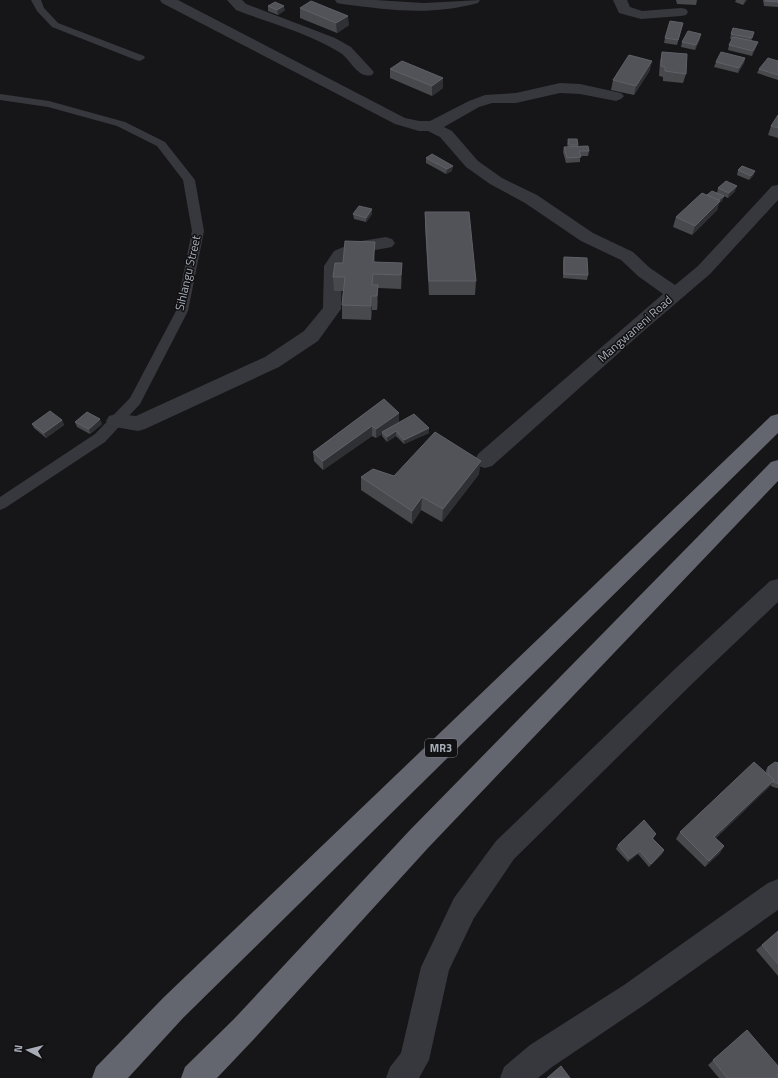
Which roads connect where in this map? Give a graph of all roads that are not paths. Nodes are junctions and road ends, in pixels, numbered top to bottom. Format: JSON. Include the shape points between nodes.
{"nodes":[{"id":1,"x":36,"y":0,"type":"edge"},
{"id":2,"x":167,"y":0,"type":"edge"},
{"id":3,"x":234,"y":0,"type":"edge"},
{"id":4,"x":342,"y":0,"type":"edge"},
{"id":5,"x":473,"y":0,"type":"edge"},
{"id":6,"x":620,"y":0,"type":"edge"},
{"id":7,"x":681,"y":12,"type":"dead end"},
{"id":8,"x":140,"y":58,"type":"dead end"},
{"id":9,"x":367,"y":72,"type":"dead end"},
{"id":10,"x":616,"y":96,"type":"dead end"},
{"id":11,"x":0,"y":97,"type":"edge"},
{"id":12,"x":431,"y":126,"type":"junction"},
{"id":13,"x":778,"y":190,"type":"edge"},
{"id":14,"x":386,"y":243,"type":"dead end"},
{"id":15,"x":675,"y":294,"type":"junction"},
{"id":16,"x":116,"y":421,"type":"junction"},
{"id":17,"x":778,"y":421,"type":"edge"},
{"id":18,"x":485,"y":460,"type":"dead end"},
{"id":19,"x":778,"y":468,"type":"edge"},
{"id":20,"x":0,"y":504,"type":"edge"},
{"id":21,"x":778,"y":588,"type":"edge"},
{"id":22,"x":778,"y":893,"type":"edge"},
{"id":23,"x":173,"y":1008,"type":"junction"},
{"id":24,"x":244,"y":1029,"type":"junction"},
{"id":25,"x":93,"y":1078,"type":"edge"},
{"id":26,"x":107,"y":1078,"type":"edge"},
{"id":27,"x":196,"y":1078,"type":"edge"},
{"id":28,"x":205,"y":1078,"type":"edge"},
{"id":29,"x":401,"y":1078,"type":"edge"},
{"id":30,"x":515,"y":1078,"type":"edge"}],
"edges":[{"from":1,"to":8,"type":"lane","via":[[40,9],[55,25]]},
{"from":2,"to":12,"type":"street","via":[[400,121]]},
{"from":3,"to":9,"type":"street","via":[[241,7],[330,41],[346,50]]},
{"from":4,"to":5,"type":"street","via":[[417,8],[459,5]]},
{"from":6,"to":7,"type":"street","via":[[624,10],[641,15]]},
{"from":10,"to":12,"type":"street","via":[[560,88],[516,98],[490,98]]},
{"from":11,"to":16,"type":"lane","name":"Sihlangu Street","via":[[48,104],[121,124],[161,144],[189,180],[198,231],[182,311],[135,401]]},
{"from":12,"to":15,"type":"street","via":[[446,134],[472,164],[484,173],[531,199],[587,237],[627,256]]},
{"from":13,"to":15,"type":"street","name":"Mangwaneni Road","via":[[704,270]]},
{"from":14,"to":16,"type":"street","via":[[355,248],[340,255],[333,266],[332,309],[311,336],[272,362],[138,424]]},
{"from":15,"to":18,"type":"street","name":"Mangwaneni Road"},
{"from":16,"to":20,"type":"lane","name":"Sihlangu Street","via":[[100,438]]},
{"from":17,"to":23,"type":"highway","number":"MR3"},
{"from":19,"to":24,"type":"highway","via":[[419,840]]},
{"from":21,"to":29,"type":"street","via":[[505,850],[464,908],[435,967],[414,1060]]},
{"from":22,"to":30,"type":"street","via":[[634,995],[541,1056]]},
{"from":23,"to":25,"type":"highway"},
{"from":23,"to":26,"type":"highway","number":"MR3"},
{"from":24,"to":27,"type":"highway"},
{"from":24,"to":28,"type":"highway"}]}
